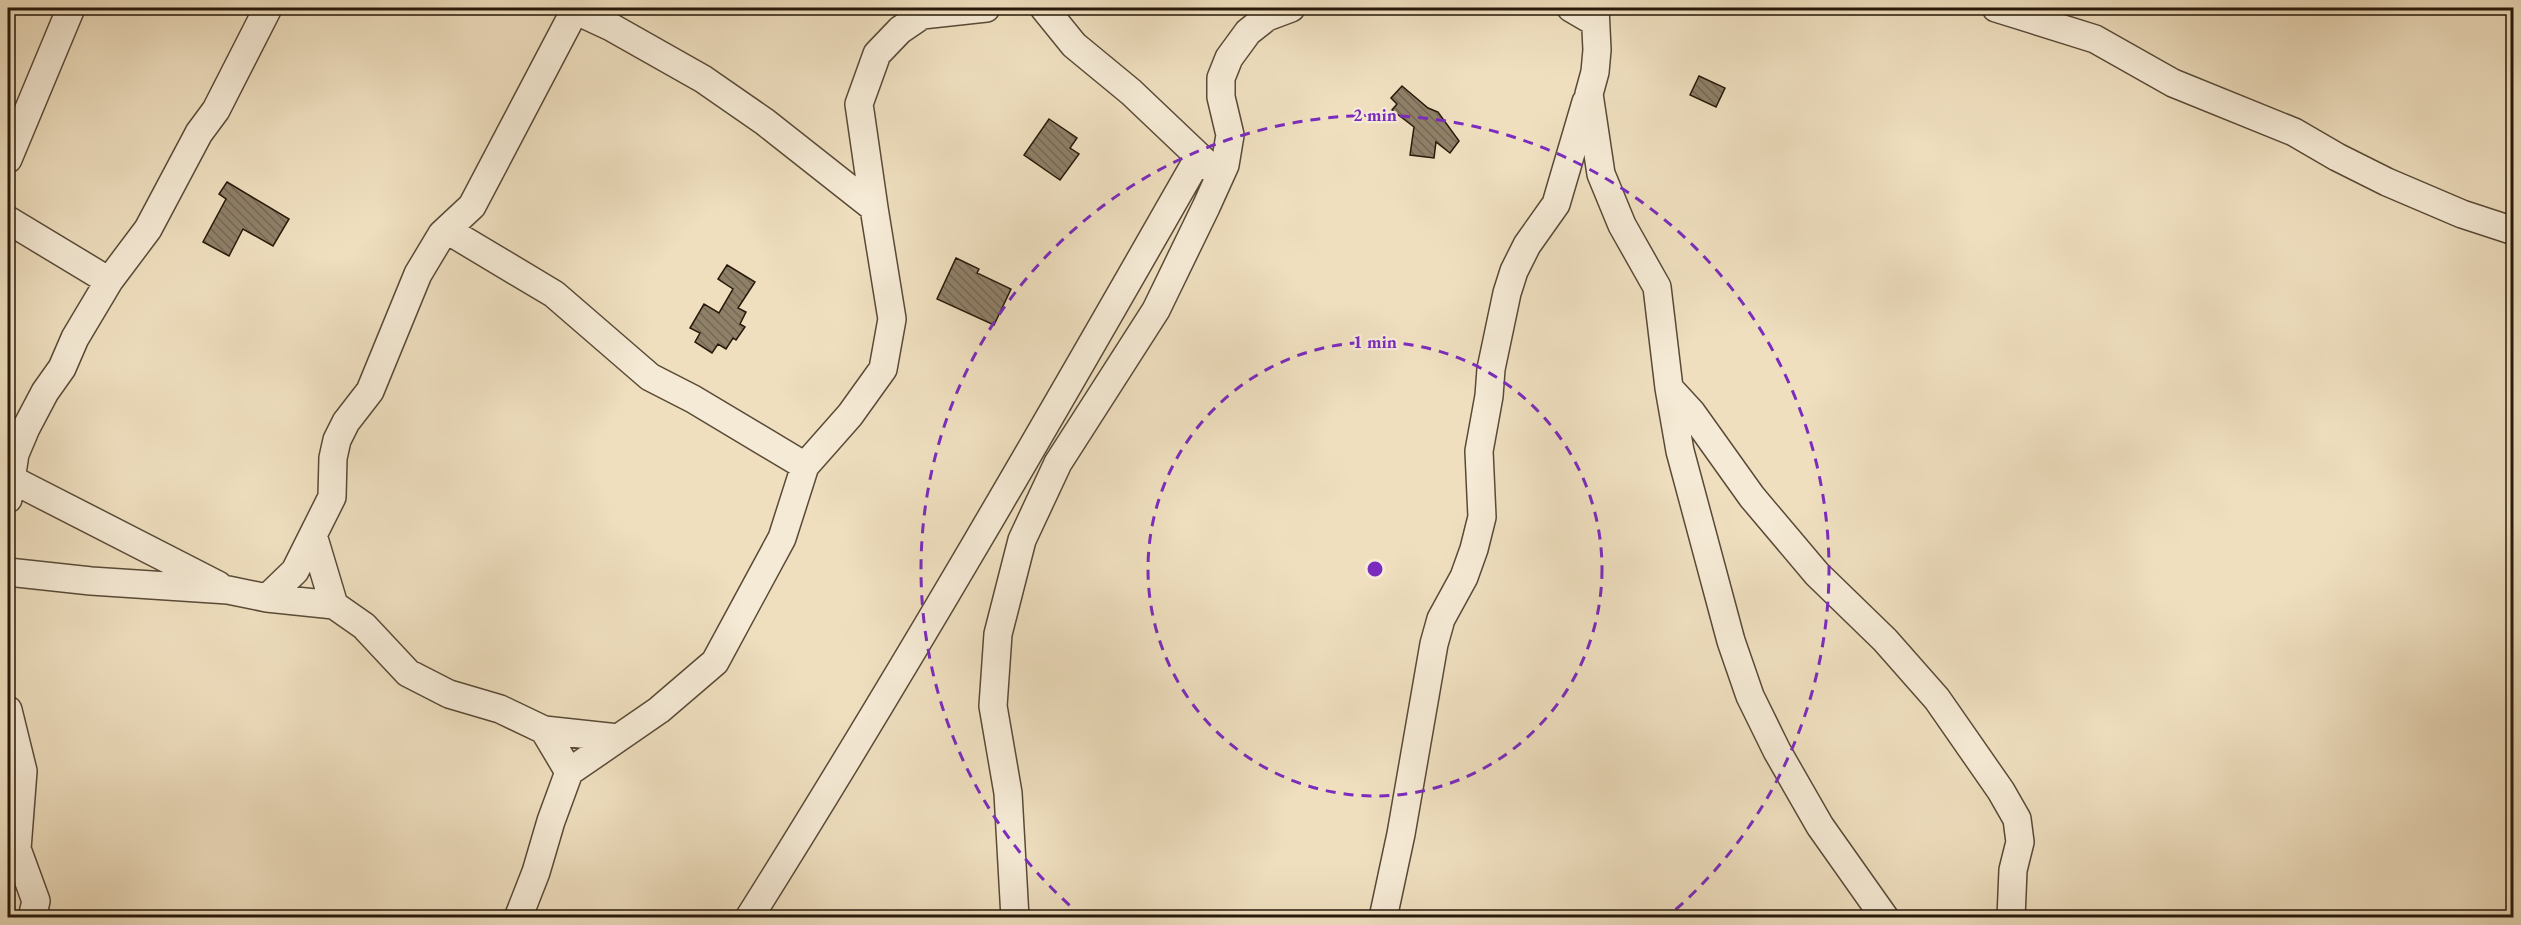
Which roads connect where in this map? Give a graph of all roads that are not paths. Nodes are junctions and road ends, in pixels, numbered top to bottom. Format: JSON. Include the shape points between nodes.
{"nodes":[{"id":1,"x":71,"y":8,"type":"edge"},
{"id":2,"x":268,"y":8,"type":"edge"},
{"id":3,"x":986,"y":8,"type":"edge"},
{"id":4,"x":1044,"y":8,"type":"edge"},
{"id":5,"x":1291,"y":8,"type":"edge"},
{"id":6,"x":1570,"y":8,"type":"edge"},
{"id":7,"x":1996,"y":8,"type":"edge"},
{"id":8,"x":573,"y":9,"type":"edge"},
{"id":9,"x":1595,"y":15,"type":"edge"},
{"id":10,"x":1589,"y":94,"type":"junction"},
{"id":11,"x":1199,"y":157,"type":"junction"},
{"id":12,"x":8,"y":159,"type":"edge"},
{"id":13,"x":1220,"y":176,"type":"junction"},
{"id":14,"x":874,"y":208,"type":"junction"},
{"id":15,"x":8,"y":220,"type":"edge"},
{"id":16,"x":447,"y":230,"type":"junction"},
{"id":17,"x":2514,"y":231,"type":"edge"},
{"id":18,"x":109,"y":281,"type":"junction"},
{"id":19,"x":1669,"y":388,"type":"junction"},
{"id":20,"x":805,"y":465,"type":"junction"},
{"id":21,"x":10,"y":472,"type":"edge"},
{"id":22,"x":313,"y":535,"type":"junction"},
{"id":23,"x":8,"y":572,"type":"edge"},
{"id":24,"x":228,"y":590,"type":"junction"},
{"id":25,"x":267,"y":598,"type":"junction"},
{"id":26,"x":334,"y":605,"type":"junction"},
{"id":27,"x":8,"y":710,"type":"edge"},
{"id":28,"x":544,"y":730,"type":"junction"},
{"id":29,"x":618,"y":738,"type":"junction"},
{"id":30,"x":569,"y":772,"type":"junction"},
{"id":31,"x":32,"y":918,"type":"edge"},
{"id":32,"x":518,"y":918,"type":"edge"},
{"id":33,"x":749,"y":918,"type":"edge"},
{"id":34,"x":1015,"y":918,"type":"edge"},
{"id":35,"x":1383,"y":918,"type":"edge"},
{"id":36,"x":1885,"y":918,"type":"edge"},
{"id":37,"x":2011,"y":918,"type":"edge"}],
"edges":[{"from":1,"to":12,"type":"street"},
{"from":2,"to":18,"type":"street","via":[[148,229]]},
{"from":3,"to":14,"type":"street","via":[[922,15],[900,30],[877,54],[858,104]]},
{"from":4,"to":11,"type":"street","via":[[1074,45],[1131,92]]},
{"from":5,"to":13,"type":"street","via":[[1267,16],[1248,32],[1229,58],[1221,78],[1221,97],[1230,135]]},
{"from":6,"to":9,"type":"street"},
{"from":7,"to":17,"type":"street","via":[[2095,39],[2173,83],[2294,132],[2387,182]]},
{"from":8,"to":14,"type":"street","via":[[703,79],[765,122]]},
{"from":8,"to":16,"type":"street","via":[[472,206]]},
{"from":9,"to":10,"type":"street","via":[[1597,50]]},
{"from":10,"to":19,"type":"street","via":[[1601,174],[1622,225],[1657,287]]},
{"from":10,"to":35,"type":"street","via":[[1556,204],[1527,245],[1507,293],[1479,451],[1482,516],[1464,577],[1441,620],[1434,644]]},
{"from":11,"to":13,"type":"street"},
{"from":11,"to":33,"type":"street","via":[[911,655]]},
{"from":13,"to":34,"type":"street","via":[[1156,310],[1047,483],[1016,560],[998,634],[993,706],[1008,793]]},
{"from":14,"to":20,"type":"street","via":[[892,319],[883,369],[850,415]]},
{"from":15,"to":18,"type":"street"},
{"from":16,"to":20,"type":"street","via":[[554,294],[650,377]]},
{"from":16,"to":22,"type":"street","via":[[418,274],[370,391],[337,440],[332,497]]},
{"from":18,"to":21,"type":"street","via":[[26,428]]},
{"from":19,"to":36,"type":"street","via":[[1680,451],[1731,641],[1750,696],[1820,826]]},
{"from":19,"to":37,"type":"street","via":[[1817,574],[1885,640],[1937,699],[2001,791],[2017,819],[2020,842],[2013,870]]},
{"from":20,"to":29,"type":"street","via":[[782,538],[716,662]]},
{"from":21,"to":24,"type":"street"},
{"from":22,"to":25,"type":"street","via":[[295,572]]},
{"from":22,"to":26,"type":"street"},
{"from":23,"to":24,"type":"street"},
{"from":24,"to":25,"type":"street"},
{"from":25,"to":26,"type":"street"},
{"from":26,"to":28,"type":"street","via":[[364,626],[408,673],[449,694],[500,709]]},
{"from":27,"to":31,"type":"street","via":[[23,771],[17,849],[36,901]]},
{"from":28,"to":29,"type":"street"},
{"from":28,"to":30,"type":"street"},
{"from":29,"to":30,"type":"street"},
{"from":30,"to":32,"type":"street"}]}
